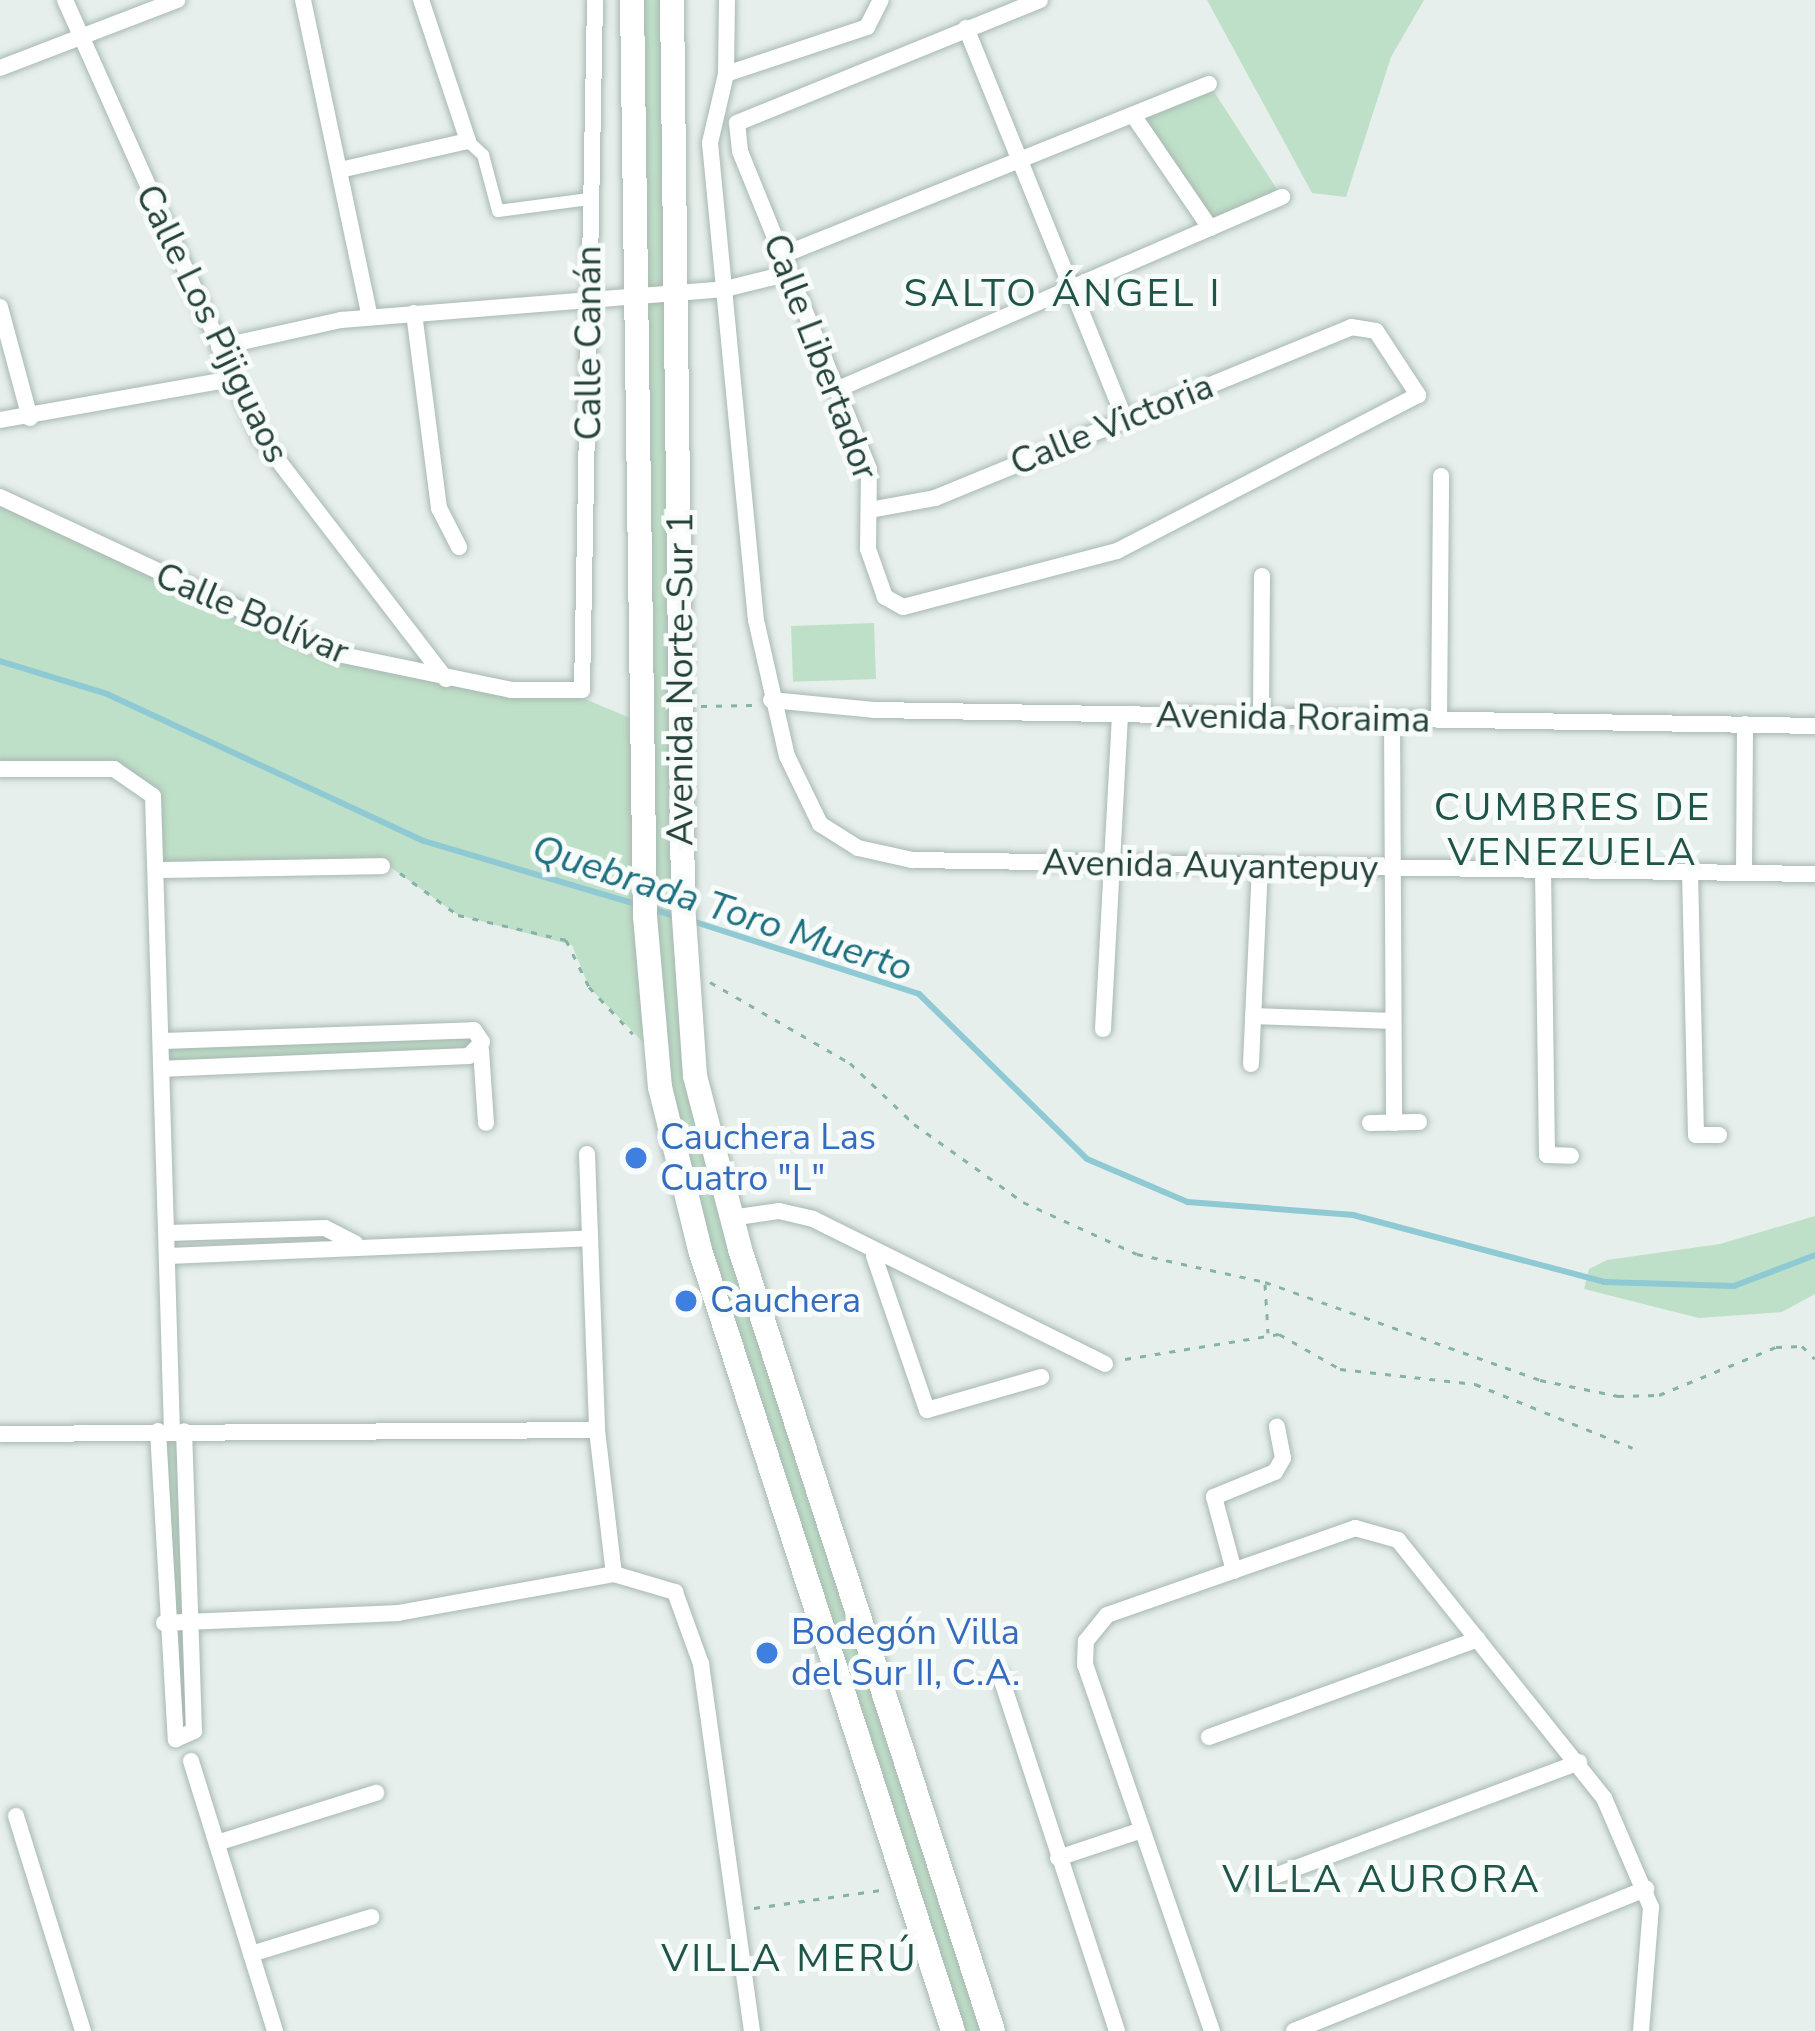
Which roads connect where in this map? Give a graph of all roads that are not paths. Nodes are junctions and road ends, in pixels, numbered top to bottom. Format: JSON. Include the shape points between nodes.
{"nodes":[{"id":1,"x":65,"y":0,"type":"edge"},
{"id":2,"x":177,"y":0,"type":"edge"},
{"id":3,"x":303,"y":0,"type":"edge"},
{"id":4,"x":422,"y":0,"type":"edge"},
{"id":5,"x":595,"y":0,"type":"edge"},
{"id":6,"x":632,"y":0,"type":"edge"},
{"id":7,"x":672,"y":0,"type":"edge"},
{"id":8,"x":727,"y":0,"type":"edge"},
{"id":9,"x":881,"y":0,"type":"edge"},
{"id":10,"x":1040,"y":0,"type":"edge"},
{"id":11,"x":966,"y":28,"type":"junction"},
{"id":12,"x":77,"y":37,"type":"junction"},
{"id":13,"x":0,"y":68,"type":"edge"},
{"id":14,"x":726,"y":74,"type":"junction"},
{"id":15,"x":1209,"y":84,"type":"dead end"},
{"id":16,"x":1132,"y":115,"type":"junction"},
{"id":17,"x":468,"y":141,"type":"junction"},
{"id":18,"x":1020,"y":160,"type":"junction"},
{"id":19,"x":340,"y":170,"type":"junction"},
{"id":20,"x":1282,"y":197,"type":"dead end"},
{"id":21,"x":589,"y":199,"type":"junction"},
{"id":22,"x":1210,"y":228,"type":"junction"},
{"id":23,"x":782,"y":255,"type":"junction"},
{"id":24,"x":790,"y":273,"type":"junction"},
{"id":25,"x":1071,"y":288,"type":"junction"},
{"id":26,"x":725,"y":289,"type":"junction"},
{"id":27,"x":676,"y":292,"type":"junction"},
{"id":28,"x":638,"y":294,"type":"junction"},
{"id":29,"x":587,"y":298,"type":"junction"},
{"id":30,"x":0,"y":307,"type":"edge"},
{"id":31,"x":414,"y":313,"type":"junction"},
{"id":32,"x":370,"y":317,"type":"junction"},
{"id":33,"x":219,"y":347,"type":"junction"},
{"id":34,"x":233,"y":379,"type":"junction"},
{"id":35,"x":838,"y":389,"type":"junction"},
{"id":36,"x":30,"y":418,"type":"junction"},
{"id":37,"x":1125,"y":420,"type":"junction"},
{"id":38,"x":0,"y":421,"type":"edge"},
{"id":39,"x":1441,"y":476,"type":"dead end"},
{"id":40,"x":0,"y":497,"type":"edge"},
{"id":41,"x":870,"y":510,"type":"junction"},
{"id":42,"x":459,"y":547,"type":"dead end"},
{"id":43,"x":1262,"y":576,"type":"dead end"},
{"id":44,"x":921,"y":602,"type":"joint"},
{"id":45,"x":446,"y":680,"type":"junction"},
{"id":46,"x":587,"y":685,"type":"joint"},
{"id":47,"x":771,"y":700,"type":"junction"},
{"id":48,"x":1120,"y":715,"type":"junction"},
{"id":49,"x":1261,"y":718,"type":"junction"},
{"id":50,"x":1392,"y":719,"type":"junction"},
{"id":51,"x":1439,"y":720,"type":"junction"},
{"id":52,"x":1745,"y":724,"type":"junction"},
{"id":53,"x":1815,"y":726,"type":"edge"},
{"id":54,"x":0,"y":769,"type":"edge"},
{"id":55,"x":1112,"y":865,"type":"junction"},
{"id":56,"x":382,"y":866,"type":"road end"},
{"id":57,"x":1260,"y":868,"type":"junction"},
{"id":58,"x":1391,"y":868,"type":"junction"},
{"id":59,"x":1543,"y":869,"type":"junction"},
{"id":60,"x":157,"y":870,"type":"junction"},
{"id":61,"x":1690,"y":871,"type":"junction"},
{"id":62,"x":1744,"y":872,"type":"junction"},
{"id":63,"x":1815,"y":874,"type":"edge"},
{"id":64,"x":1253,"y":1016,"type":"junction"},
{"id":65,"x":1393,"y":1021,"type":"junction"},
{"id":66,"x":1103,"y":1029,"type":"dead end"},
{"id":67,"x":313,"y":1036,"type":"junction"},
{"id":68,"x":163,"y":1041,"type":"junction"},
{"id":69,"x":481,"y":1050,"type":"junction"},
{"id":70,"x":314,"y":1063,"type":"junction"},
{"id":71,"x":1251,"y":1064,"type":"dead end"},
{"id":72,"x":164,"y":1070,"type":"junction"},
{"id":73,"x":1418,"y":1122,"type":"dead end"},
{"id":74,"x":486,"y":1123,"type":"dead end"},
{"id":75,"x":1370,"y":1123,"type":"dead end"},
{"id":76,"x":1394,"y":1123,"type":"junction"},
{"id":77,"x":1719,"y":1135,"type":"dead end"},
{"id":78,"x":587,"y":1154,"type":"dead end"},
{"id":79,"x":1571,"y":1156,"type":"dead end"},
{"id":80,"x":731,"y":1218,"type":"junction"},
{"id":81,"x":168,"y":1233,"type":"junction"},
{"id":82,"x":589,"y":1238,"type":"junction"},
{"id":83,"x":355,"y":1243,"type":"junction"},
{"id":84,"x":169,"y":1256,"type":"junction"},
{"id":85,"x":874,"y":1256,"type":"junction"},
{"id":86,"x":1105,"y":1364,"type":"road end"},
{"id":87,"x":1041,"y":1377,"type":"dead end"},
{"id":88,"x":1277,"y":1427,"type":"dead end"},
{"id":89,"x":597,"y":1430,"type":"junction"},
{"id":90,"x":171,"y":1431,"type":"junction"},
{"id":91,"x":0,"y":1434,"type":"edge"},
{"id":92,"x":1234,"y":1571,"type":"junction"},
{"id":93,"x":614,"y":1574,"type":"junction"},
{"id":94,"x":164,"y":1623,"type":"junction"},
{"id":95,"x":190,"y":1623,"type":"junction"},
{"id":96,"x":1478,"y":1640,"type":"junction"},
{"id":97,"x":1000,"y":1675,"type":"dead end"},
{"id":98,"x":1209,"y":1737,"type":"dead end"},
{"id":99,"x":191,"y":1761,"type":"dead end"},
{"id":100,"x":1579,"y":1762,"type":"junction"},
{"id":101,"x":376,"y":1793,"type":"dead end"},
{"id":102,"x":16,"y":1816,"type":"dead end"},
{"id":103,"x":1142,"y":1830,"type":"junction"},
{"id":104,"x":217,"y":1843,"type":"junction"},
{"id":105,"x":1058,"y":1858,"type":"junction"},
{"id":106,"x":1256,"y":1883,"type":"dead end"},
{"id":107,"x":1646,"y":1889,"type":"junction"},
{"id":108,"x":371,"y":1917,"type":"dead end"},
{"id":109,"x":251,"y":1954,"type":"junction"},
{"id":110,"x":83,"y":2031,"type":"edge"},
{"id":111,"x":275,"y":2031,"type":"edge"},
{"id":112,"x":752,"y":2031,"type":"edge"},
{"id":113,"x":953,"y":2031,"type":"edge"},
{"id":114,"x":993,"y":2031,"type":"edge"},
{"id":115,"x":1117,"y":2031,"type":"edge"},
{"id":116,"x":1212,"y":2031,"type":"edge"},
{"id":117,"x":1294,"y":2031,"type":"edge"},
{"id":118,"x":1641,"y":2031,"type":"edge"}],
"edges":[{"from":1,"to":12,"type":"street","name":"Calle Los Pijiguaos"},
{"from":2,"to":12,"type":"street"},
{"from":3,"to":19,"type":"street"},
{"from":4,"to":17,"type":"street"},
{"from":5,"to":21,"type":"street","name":"Calle Canán"},
{"from":6,"to":28,"type":"main road","name":"Avenida Norte-Sur 1"},
{"from":7,"to":27,"type":"main road","name":"Avenida Norte-Sur 1"},
{"from":8,"to":14,"type":"street","name":"Avenida Auyantepuy"},
{"from":9,"to":14,"type":"street","via":[[867,27]]},
{"from":10,"to":11,"type":"street"},
{"from":11,"to":18,"type":"street"},
{"from":11,"to":23,"type":"street","name":"Calle Libertador","via":[[745,115],[740,151]]},
{"from":12,"to":13,"type":"street"},
{"from":12,"to":33,"type":"street","name":"Calle Los Pijiguaos"},
{"from":14,"to":26,"type":"street","name":"Avenida Auyantepuy","via":[[710,143]]},
{"from":15,"to":16,"type":"street"},
{"from":16,"to":18,"type":"street"},
{"from":16,"to":22,"type":"street"},
{"from":17,"to":19,"type":"street"},
{"from":17,"to":21,"type":"street","via":[[483,155],[498,211]]},
{"from":18,"to":23,"type":"street"},
{"from":18,"to":25,"type":"street"},
{"from":19,"to":32,"type":"street"},
{"from":20,"to":22,"type":"street"},
{"from":21,"to":29,"type":"street","name":"Calle Canán"},
{"from":22,"to":25,"type":"street"},
{"from":23,"to":24,"type":"street","name":"Calle Libertador"},
{"from":24,"to":26,"type":"street"},
{"from":24,"to":35,"type":"street","name":"Calle Libertador"},
{"from":25,"to":35,"type":"street"},
{"from":25,"to":37,"type":"street"},
{"from":26,"to":27,"type":"street"},
{"from":26,"to":47,"type":"street","name":"Avenida Auyantepuy"},
{"from":27,"to":28,"type":"street"},
{"from":27,"to":80,"type":"main road","name":"Avenida Norte-Sur 1","via":[[685,967],[695,1076]]},
{"from":28,"to":29,"type":"street"},
{"from":28,"to":113,"type":"main road","name":"Avenida Norte-Sur 1","via":[[653,1043],[700,1250]]},
{"from":29,"to":31,"type":"street"},
{"from":29,"to":46,"type":"street","name":"Calle Canán"},
{"from":30,"to":36,"type":"street"},
{"from":31,"to":32,"type":"street"},
{"from":31,"to":42,"type":"street","via":[[439,508]]},
{"from":32,"to":33,"type":"street"},
{"from":33,"to":34,"type":"street","name":"Calle Los Pijiguaos"},
{"from":34,"to":36,"type":"street"},
{"from":34,"to":45,"type":"street","name":"Calle Los Pijiguaos","via":[[284,476]]},
{"from":35,"to":41,"type":"street","name":"Calle Libertador","via":[[869,469]]},
{"from":36,"to":38,"type":"street"},
{"from":37,"to":41,"type":"street","name":"Calle Victoria","via":[[935,498]]},
{"from":37,"to":44,"type":"street","name":"Calle Victoria","via":[[1351,327],[1376,331],[1418,387],[1414,400],[1117,550]]},
{"from":39,"to":51,"type":"street"},
{"from":40,"to":45,"type":"street","name":"Calle Bolívar","via":[[305,644]]},
{"from":41,"to":44,"type":"street","name":"Calle Libertador","via":[[868,549],[885,597],[895,606]]},
{"from":43,"to":49,"type":"street"},
{"from":45,"to":46,"type":"street","name":"Calle Bolívar","via":[[546,694]]},
{"from":47,"to":48,"type":"street","name":"Avenida Roraima"},
{"from":47,"to":55,"type":"street","name":"Avenida Auyantepuy","via":[[820,824],[857,848],[911,860]]},
{"from":48,"to":49,"type":"street","name":"Avenida Roraima"},
{"from":48,"to":55,"type":"street"},
{"from":49,"to":50,"type":"street","name":"Avenida Roraima"},
{"from":50,"to":51,"type":"street","name":"Avenida Roraima"},
{"from":50,"to":58,"type":"street"},
{"from":51,"to":52,"type":"street","name":"Avenida Roraima"},
{"from":52,"to":53,"type":"street","name":"Avenida Roraima"},
{"from":52,"to":62,"type":"street"},
{"from":54,"to":60,"type":"street","via":[[130,773],[153,796]]},
{"from":55,"to":57,"type":"street","name":"Avenida Auyantepuy"},
{"from":55,"to":66,"type":"street"},
{"from":56,"to":60,"type":"street"},
{"from":57,"to":58,"type":"street","name":"Avenida Auyantepuy"},
{"from":57,"to":64,"type":"street"},
{"from":58,"to":59,"type":"street","name":"Avenida Auyantepuy"},
{"from":58,"to":65,"type":"street"},
{"from":59,"to":61,"type":"street","name":"Avenida Auyantepuy"},
{"from":59,"to":79,"type":"street","via":[[1547,1156]]},
{"from":60,"to":68,"type":"street"},
{"from":61,"to":62,"type":"street","name":"Avenida Auyantepuy"},
{"from":61,"to":77,"type":"street","via":[[1696,1135]]},
{"from":62,"to":63,"type":"street","name":"Avenida Auyantepuy"},
{"from":64,"to":65,"type":"street"},
{"from":64,"to":71,"type":"street"},
{"from":65,"to":76,"type":"street"},
{"from":67,"to":68,"type":"street"},
{"from":67,"to":69,"type":"street","via":[[474,1030]]},
{"from":67,"to":70,"type":"street"},
{"from":68,"to":72,"type":"street"},
{"from":69,"to":70,"type":"street"},
{"from":69,"to":74,"type":"street"},
{"from":70,"to":72,"type":"street"},
{"from":72,"to":81,"type":"street"},
{"from":73,"to":76,"type":"street"},
{"from":75,"to":76,"type":"street"},
{"from":78,"to":82,"type":"street"},
{"from":80,"to":85,"type":"street","via":[[792,1212]]},
{"from":80,"to":114,"type":"main road","name":"Avenida Norte-Sur 1"},
{"from":81,"to":83,"type":"street","via":[[325,1228]]},
{"from":81,"to":84,"type":"street"},
{"from":82,"to":83,"type":"street"},
{"from":82,"to":89,"type":"street"},
{"from":83,"to":84,"type":"street","via":[[337,1252]]},
{"from":84,"to":90,"type":"street"},
{"from":85,"to":86,"type":"street"},
{"from":85,"to":87,"type":"street","via":[[927,1410]]},
{"from":88,"to":92,"type":"street","via":[[1284,1445],[1275,1472],[1214,1497]]},
{"from":89,"to":90,"type":"street"},
{"from":89,"to":93,"type":"street"},
{"from":90,"to":91,"type":"street"},
{"from":90,"to":94,"type":"street"},
{"from":90,"to":95,"type":"street"},
{"from":92,"to":96,"type":"street","via":[[1369,1528],[1398,1540]]},
{"from":92,"to":103,"type":"street","via":[[1107,1615],[1086,1641],[1085,1665]]},
{"from":93,"to":95,"type":"street","via":[[398,1613]]},
{"from":93,"to":112,"type":"street","via":[[664,1585],[691,1626]]},
{"from":94,"to":95,"type":"street"},
{"from":94,"to":95,"type":"street","via":[[176,1739],[194,1730]]},
{"from":96,"to":98,"type":"street"},
{"from":96,"to":100,"type":"street"},
{"from":97,"to":105,"type":"street"},
{"from":99,"to":104,"type":"street"},
{"from":100,"to":106,"type":"street"},
{"from":100,"to":107,"type":"street"},
{"from":101,"to":104,"type":"street"},
{"from":102,"to":110,"type":"street"},
{"from":103,"to":105,"type":"street"},
{"from":103,"to":116,"type":"street"},
{"from":104,"to":109,"type":"street"},
{"from":105,"to":115,"type":"street"},
{"from":107,"to":117,"type":"street"},
{"from":107,"to":118,"type":"street"},
{"from":108,"to":109,"type":"street"},
{"from":109,"to":111,"type":"street"}]}
